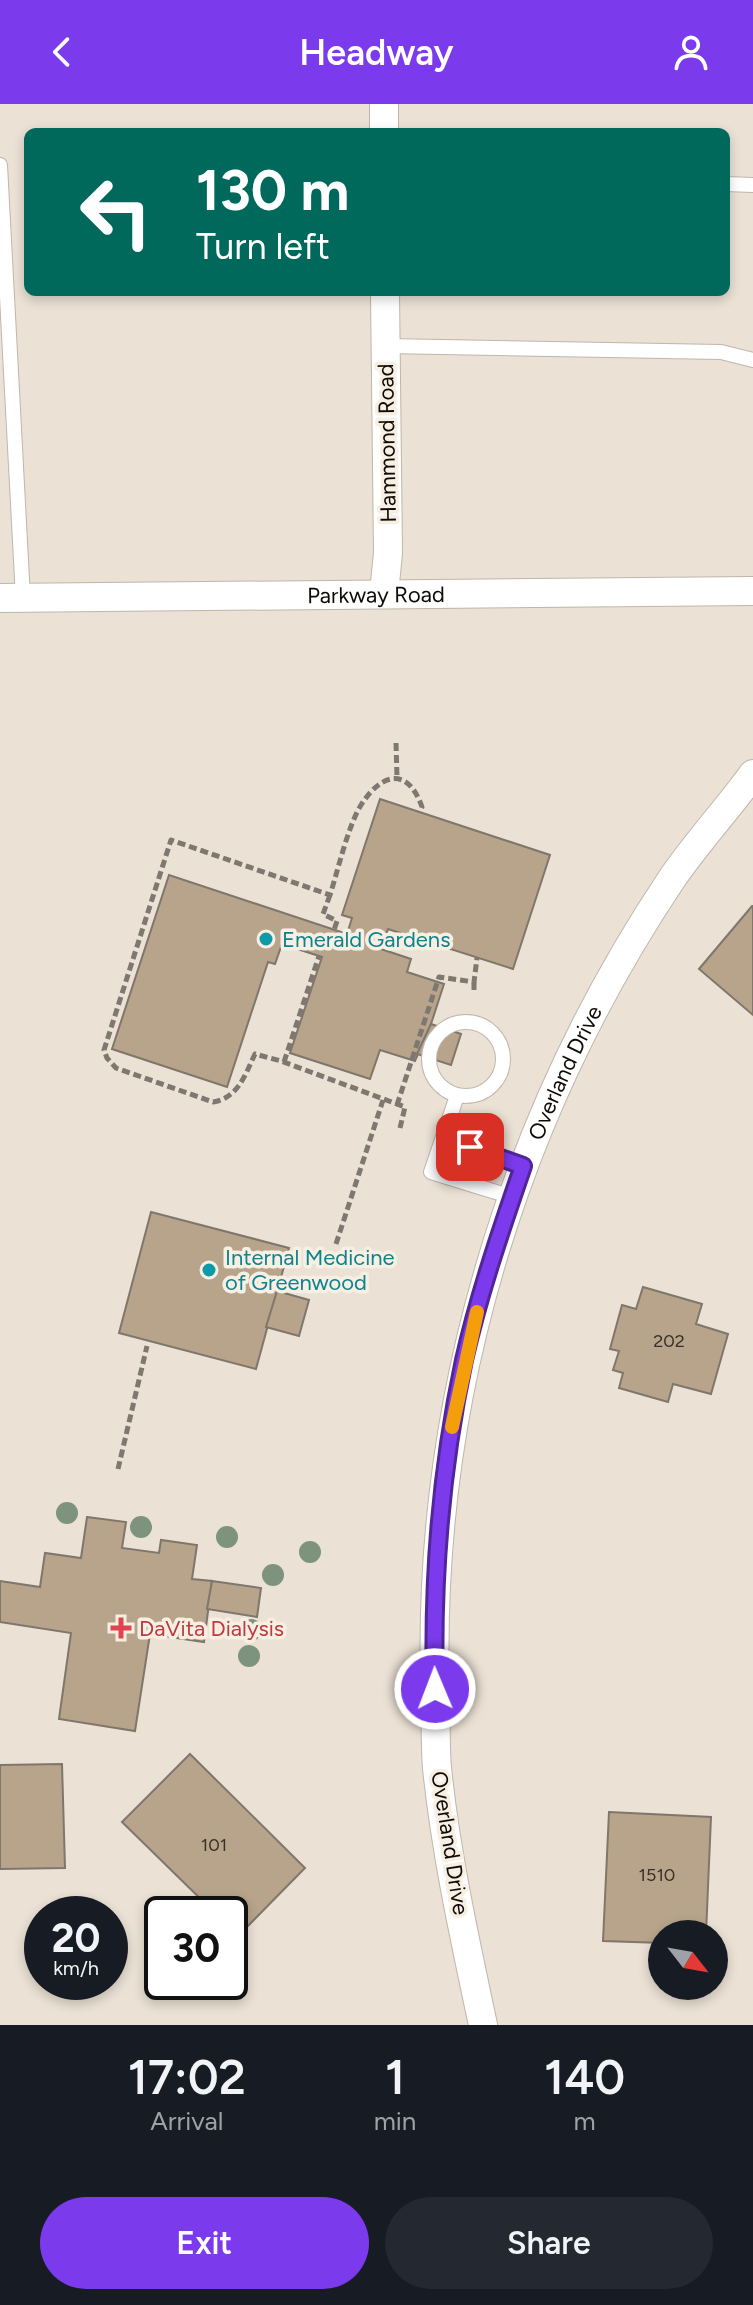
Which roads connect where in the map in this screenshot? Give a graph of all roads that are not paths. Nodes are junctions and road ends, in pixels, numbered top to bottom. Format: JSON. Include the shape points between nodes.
{"nodes":[{"id":1,"x":384,"y":104,"type":"edge"},
{"id":2,"x":384,"y":128,"type":"edge"},
{"id":3,"x":0,"y":165,"type":"edge"},
{"id":4,"x":730,"y":184,"type":"edge"},
{"id":5,"x":753,"y":185,"type":"edge"},
{"id":6,"x":385,"y":296,"type":"edge"},
{"id":7,"x":386,"y":346,"type":"junction"},
{"id":8,"x":753,"y":360,"type":"edge"},
{"id":9,"x":753,"y":591,"type":"edge"},
{"id":10,"x":384,"y":593,"type":"junction"},
{"id":11,"x":12,"y":598,"type":"edge"},
{"id":12,"x":753,"y":774,"type":"edge"},
{"id":13,"x":457,"y":1096,"type":"junction"},
{"id":14,"x":443,"y":1138,"type":"junction"},
{"id":15,"x":523,"y":1166,"type":"junction"},
{"id":16,"x":512,"y":1197,"type":"junction"},
{"id":17,"x":483,"y":2025,"type":"edge"}],
"edges":[{"from":1,"to":2,"type":"street"},
{"from":3,"to":11,"type":"lane"},
{"from":4,"to":5,"type":"lane"},
{"from":6,"to":7,"type":"street","name":"Hammond Road"},
{"from":7,"to":8,"type":"lane","via":[[721,352]]},
{"from":7,"to":10,"type":"street","name":"Hammond Road"},
{"from":9,"to":10,"type":"street","name":"Parkway Road"},
{"from":10,"to":11,"type":"street","name":"Parkway Road"},
{"from":12,"to":15,"type":"street","name":"Overland Drive","via":[[672,878],[612,977]]},
{"from":13,"to":13,"type":"lane","via":[[480,1095],[499,1079],[503,1068],[501,1044],[484,1026],[472,1022],[448,1027],[431,1046],[430,1071]]},
{"from":13,"to":14,"type":"lane"},
{"from":14,"to":15,"type":"lane"},
{"from":14,"to":16,"type":"lane","via":[[431,1172]]},
{"from":15,"to":16,"type":"street","name":"Overland Drive"},
{"from":16,"to":17,"type":"street","name":"Overland Drive","via":[[482,1289],[451,1432],[436,1557],[433,1637],[437,1766],[450,1863]]}]}
